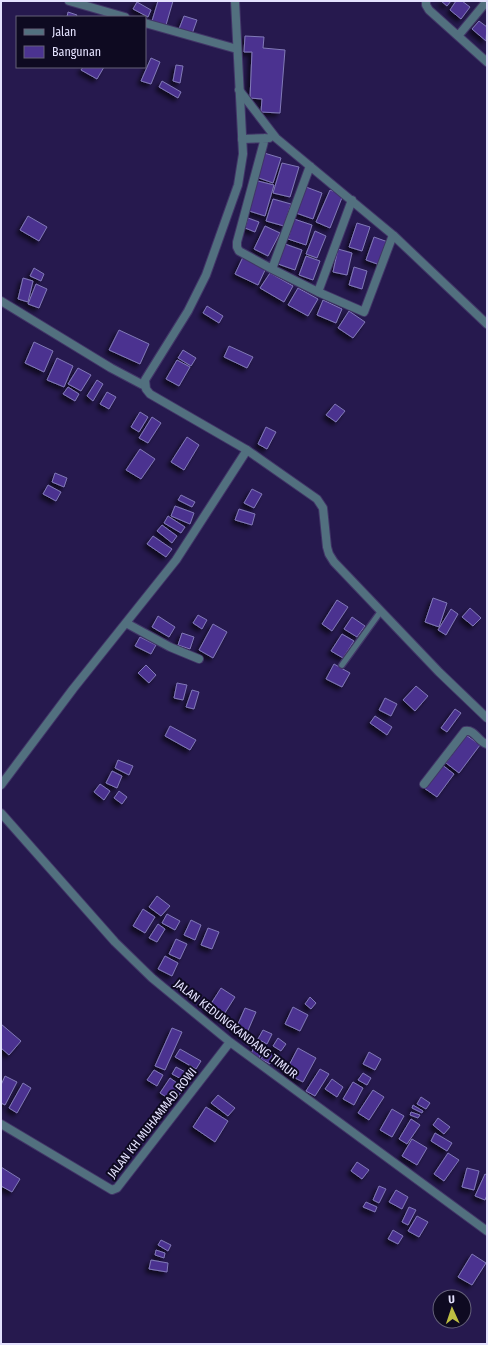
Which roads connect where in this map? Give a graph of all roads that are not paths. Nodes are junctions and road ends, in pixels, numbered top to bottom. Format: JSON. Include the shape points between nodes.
{"nodes":[{"id":1,"x":69,"y":1,"type":"edge"},
{"id":2,"x":235,"y":1,"type":"edge"},
{"id":3,"x":426,"y":1,"type":"edge"},
{"id":4,"x":487,"y":1,"type":"edge"},
{"id":5,"x":122,"y":16,"type":"edge"},
{"id":6,"x":146,"y":23,"type":"edge"},
{"id":7,"x":458,"y":36,"type":"junction"},
{"id":8,"x":237,"y":49,"type":"junction"},
{"id":9,"x":487,"y":62,"type":"edge"},
{"id":10,"x":240,"y":90,"type":"junction"},
{"id":11,"x":265,"y":138,"type":"junction"},
{"id":12,"x":276,"y":138,"type":"junction"},
{"id":13,"x":242,"y":139,"type":"junction"},
{"id":14,"x":310,"y":166,"type":"junction"},
{"id":15,"x":352,"y":200,"type":"junction"},
{"id":16,"x":394,"y":235,"type":"junction"},
{"id":17,"x":272,"y":269,"type":"junction"},
{"id":18,"x":318,"y":292,"type":"junction"},
{"id":19,"x":1,"y":301,"type":"edge"},
{"id":20,"x":487,"y":324,"type":"edge"},
{"id":21,"x":144,"y":386,"type":"junction"},
{"id":22,"x":247,"y":450,"type":"junction"},
{"id":23,"x":382,"y":611,"type":"junction"},
{"id":24,"x":126,"y":623,"type":"junction"},
{"id":25,"x":199,"y":659,"type":"dead end"},
{"id":26,"x":342,"y":665,"type":"dead end"},
{"id":27,"x":487,"y":718,"type":"edge"},
{"id":28,"x":487,"y":744,"type":"edge"},
{"id":29,"x":424,"y":784,"type":"dead end"},
{"id":30,"x":1,"y":785,"type":"edge"},
{"id":31,"x":1,"y":813,"type":"edge"},
{"id":32,"x":230,"y":1042,"type":"junction"},
{"id":33,"x":1,"y":1124,"type":"edge"},
{"id":34,"x":486,"y":1227,"type":"edge"}],
"edges":[{"from":1,"to":5,"type":"street"},
{"from":2,"to":8,"type":"street"},
{"from":3,"to":7,"type":"street","via":[[429,10]]},
{"from":4,"to":7,"type":"street"},
{"from":6,"to":8,"type":"street"},
{"from":7,"to":9,"type":"street"},
{"from":8,"to":10,"type":"street"},
{"from":10,"to":12,"type":"street"},
{"from":10,"to":13,"type":"street"},
{"from":11,"to":12,"type":"street"},
{"from":11,"to":13,"type":"street"},
{"from":11,"to":17,"type":"street","via":[[236,245],[238,251]]},
{"from":12,"to":14,"type":"street"},
{"from":13,"to":21,"type":"street","via":[[242,165],[238,185],[206,275],[188,311],[145,380]]},
{"from":14,"to":15,"type":"street"},
{"from":14,"to":17,"type":"street"},
{"from":15,"to":16,"type":"street"},
{"from":15,"to":18,"type":"street"},
{"from":16,"to":18,"type":"street","via":[[364,311]]},
{"from":16,"to":20,"type":"street"},
{"from":17,"to":18,"type":"street"},
{"from":19,"to":21,"type":"street"},
{"from":21,"to":22,"type":"street","via":[[150,394]]},
{"from":22,"to":23,"type":"street","via":[[317,499],[323,508],[329,554]]},
{"from":22,"to":24,"type":"street","via":[[176,560]]},
{"from":23,"to":26,"type":"lane"},
{"from":23,"to":27,"type":"street","via":[[439,672]]},
{"from":24,"to":25,"type":"street","via":[[170,647]]},
{"from":24,"to":30,"type":"street"},
{"from":28,"to":29,"type":"street","via":[[472,732],[465,731]]},
{"from":31,"to":32,"type":"street","name":"JALAN KEDUNGKANDANG TIMUR","via":[[127,955]]},
{"from":32,"to":33,"type":"street","name":"JALAN KH MUHAMMAD ROWI","via":[[117,1188],[112,1190]]},
{"from":32,"to":34,"type":"street","name":"JALAN KEDUNGKANDANG TIMUR"}]}
